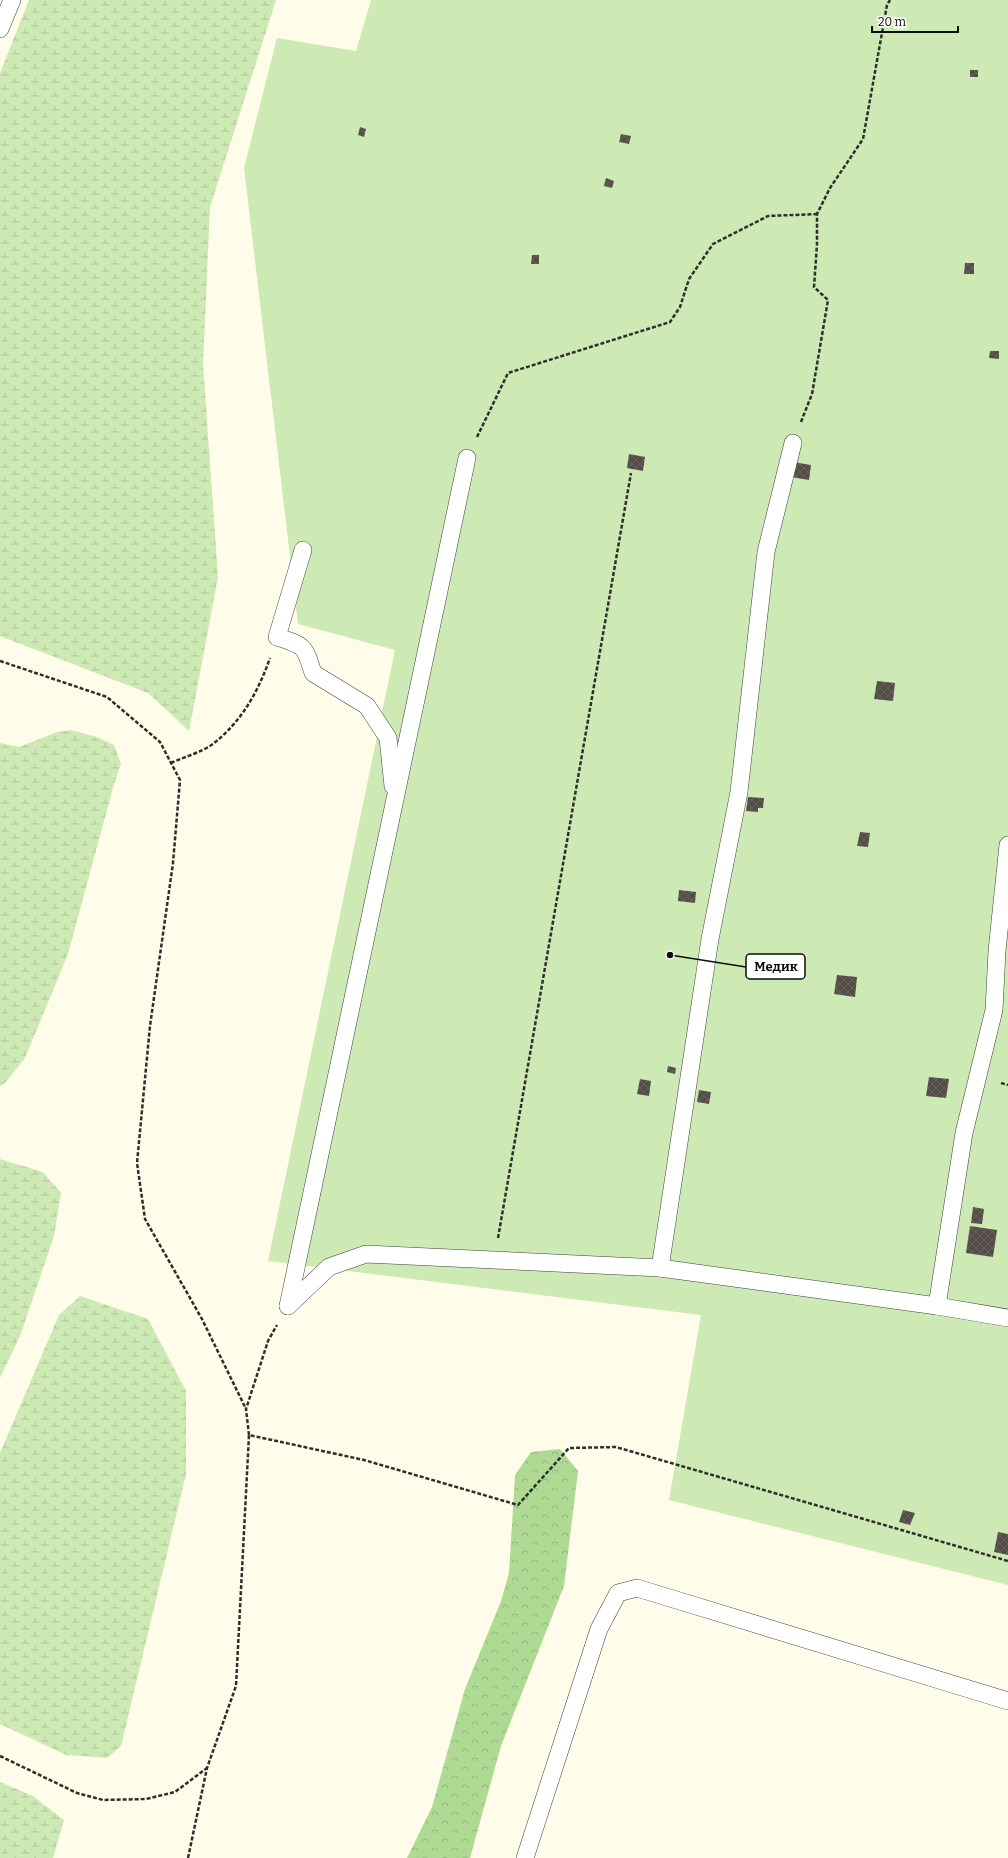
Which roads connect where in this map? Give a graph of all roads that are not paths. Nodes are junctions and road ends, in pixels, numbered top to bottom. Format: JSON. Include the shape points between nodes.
{"nodes":[{"id":1,"x":12,"y":0,"type":"edge"},
{"id":2,"x":0,"y":29,"type":"edge"},
{"id":3,"x":793,"y":443,"type":"road end"},
{"id":4,"x":467,"y":458,"type":"road end"},
{"id":5,"x":303,"y":550,"type":"dead end"},
{"id":6,"x":394,"y":804,"type":"junction"},
{"id":7,"x":1008,"y":845,"type":"edge"},
{"id":8,"x":1006,"y":880,"type":"edge"},
{"id":9,"x":660,"y":1268,"type":"junction"},
{"id":10,"x":937,"y":1306,"type":"junction"},
{"id":11,"x":1008,"y":1318,"type":"edge"},
{"id":12,"x":1008,"y":1701,"type":"edge"},
{"id":13,"x":525,"y":1858,"type":"edge"}],
"edges":[{"from":1,"to":2,"type":"lane"},
{"from":3,"to":9,"type":"lane","via":[[766,552],[739,792],[710,939]]},
{"from":4,"to":6,"type":"lane"},
{"from":5,"to":6,"type":"lane","via":[[277,637],[296,643],[307,652],[313,673],[367,706],[388,738]]},
{"from":6,"to":9,"type":"lane","via":[[288,1306],[329,1267],[366,1254]]},
{"from":7,"to":8,"type":"lane"},
{"from":8,"to":10,"type":"lane","via":[[994,1010],[964,1133]]},
{"from":9,"to":10,"type":"lane"},
{"from":10,"to":11,"type":"lane"},
{"from":12,"to":13,"type":"lane","via":[[637,1588],[618,1593],[599,1629]]}]}
